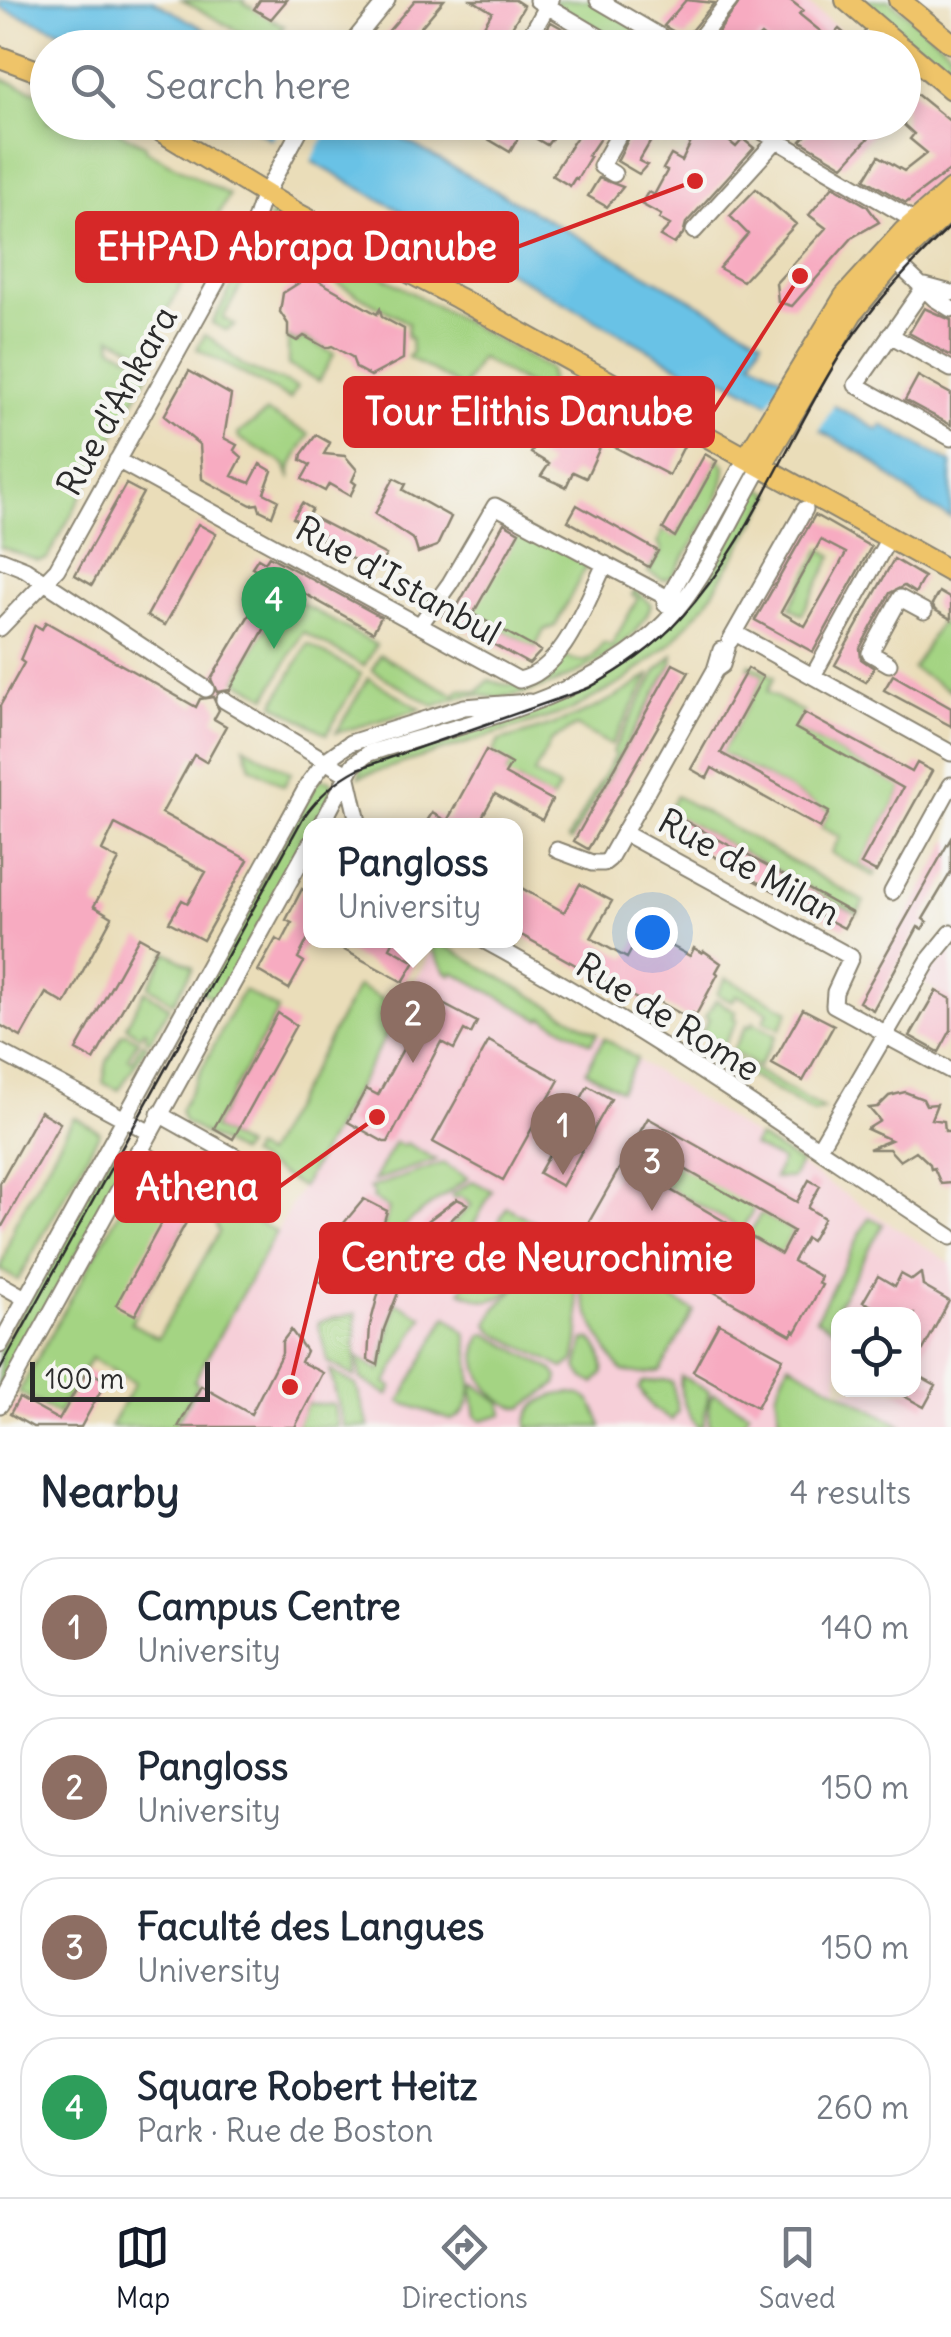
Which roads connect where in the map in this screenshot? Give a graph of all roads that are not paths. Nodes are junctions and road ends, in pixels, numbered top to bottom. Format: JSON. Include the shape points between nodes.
{"nodes":[{"id":1,"x":387,"y":0,"type":"edge"},
{"id":2,"x":598,"y":0,"type":"edge"},
{"id":3,"x":730,"y":0,"type":"edge"},
{"id":4,"x":846,"y":0,"type":"edge"},
{"id":5,"x":545,"y":2,"type":"edge"},
{"id":6,"x":908,"y":3,"type":"edge"},
{"id":7,"x":879,"y":28,"type":"joint"},
{"id":8,"x":363,"y":30,"type":"edge"},
{"id":9,"x":532,"y":30,"type":"edge"},
{"id":10,"x":589,"y":30,"type":"edge"},
{"id":11,"x":648,"y":30,"type":"edge"},
{"id":12,"x":706,"y":30,"type":"edge"},
{"id":13,"x":881,"y":30,"type":"edge"},
{"id":14,"x":951,"y":43,"type":"edge"},
{"id":15,"x":0,"y":57,"type":"edge"},
{"id":16,"x":921,"y":63,"type":"edge"},
{"id":17,"x":30,"y":68,"type":"edge"},
{"id":18,"x":951,"y":89,"type":"edge"},
{"id":19,"x":176,"y":140,"type":"edge"},
{"id":20,"x":295,"y":140,"type":"edge"},
{"id":21,"x":615,"y":140,"type":"edge"},
{"id":22,"x":776,"y":140,"type":"joint"},
{"id":23,"x":614,"y":174,"type":"dead end"},
{"id":24,"x":951,"y":190,"type":"edge"},
{"id":25,"x":266,"y":194,"type":"junction"},
{"id":26,"x":951,"y":209,"type":"edge"},
{"id":27,"x":915,"y":221,"type":"junction"},
{"id":28,"x":694,"y":231,"type":"dead end"},
{"id":29,"x":895,"y":261,"type":"junction"},
{"id":30,"x":925,"y":286,"type":"junction"},
{"id":31,"x":951,"y":293,"type":"edge"},
{"id":32,"x":951,"y":308,"type":"edge"},
{"id":33,"x":890,"y":335,"type":"junction"},
{"id":34,"x":810,"y":365,"type":"junction"},
{"id":35,"x":951,"y":369,"type":"edge"},
{"id":36,"x":951,"y":438,"type":"edge"},
{"id":37,"x":118,"y":460,"type":"junction"},
{"id":38,"x":754,"y":461,"type":"junction"},
{"id":39,"x":804,"y":509,"type":"dead end"},
{"id":40,"x":889,"y":538,"type":"junction"},
{"id":41,"x":0,"y":559,"type":"edge"},
{"id":42,"x":606,"y":564,"type":"junction"},
{"id":43,"x":951,"y":572,"type":"edge"},
{"id":44,"x":46,"y":583,"type":"junction"},
{"id":45,"x":668,"y":598,"type":"junction"},
{"id":46,"x":924,"y":611,"type":"dead end"},
{"id":47,"x":416,"y":624,"type":"junction"},
{"id":48,"x":0,"y":628,"type":"edge"},
{"id":49,"x":731,"y":641,"type":"junction"},
{"id":50,"x":618,"y":660,"type":"junction"},
{"id":51,"x":889,"y":664,"type":"dead end"},
{"id":52,"x":812,"y":676,"type":"junction"},
{"id":53,"x":206,"y":689,"type":"dead end"},
{"id":54,"x":224,"y":700,"type":"dead end"},
{"id":55,"x":528,"y":702,"type":"junction"},
{"id":56,"x":951,"y":754,"type":"edge"},
{"id":57,"x":326,"y":760,"type":"junction"},
{"id":58,"x":348,"y":774,"type":"junction"},
{"id":59,"x":951,"y":785,"type":"edge"},
{"id":60,"x":325,"y":818,"type":"edge"},
{"id":61,"x":357,"y":818,"type":"edge"},
{"id":62,"x":624,"y":832,"type":"junction"},
{"id":63,"x":556,"y":850,"type":"dead end"},
{"id":64,"x":303,"y":859,"type":"edge"},
{"id":65,"x":892,"y":892,"type":"dead end"},
{"id":66,"x":951,"y":932,"type":"edge"},
{"id":67,"x":497,"y":948,"type":"edge"},
{"id":68,"x":887,"y":1036,"type":"junction"},
{"id":69,"x":0,"y":1052,"type":"edge"},
{"id":70,"x":951,"y":1072,"type":"edge"},
{"id":71,"x":167,"y":1113,"type":"junction"},
{"id":72,"x":125,"y":1118,"type":"junction"},
{"id":73,"x":149,"y":1132,"type":"junction"},
{"id":74,"x":819,"y":1148,"type":"junction"},
{"id":75,"x":144,"y":1155,"type":"junction"},
{"id":76,"x":951,"y":1237,"type":"edge"},
{"id":77,"x":0,"y":1284,"type":"edge"},
{"id":78,"x":25,"y":1298,"type":"junction"},
{"id":79,"x":0,"y":1344,"type":"edge"},
{"id":80,"x":0,"y":1405,"type":"edge"}],
"edges":[{"from":1,"to":8,"type":"street"},
{"from":2,"to":11,"type":"street"},
{"from":3,"to":12,"type":"street"},
{"from":4,"to":7,"type":"main road"},
{"from":5,"to":9,"type":"street"},
{"from":5,"to":10,"type":"street"},
{"from":6,"to":14,"type":"main road"},
{"from":7,"to":13,"type":"main road"},
{"from":15,"to":17,"type":"main road"},
{"from":16,"to":18,"type":"main road"},
{"from":19,"to":25,"type":"main road"},
{"from":20,"to":25,"type":"street","name":"Rue d'Ankara"},
{"from":21,"to":23,"type":"street","via":[[600,166]]},
{"from":22,"to":27,"type":"street"},
{"from":22,"to":28,"type":"street"},
{"from":24,"to":27,"type":"main road"},
{"from":25,"to":37,"type":"street","name":"Rue d'Ankara"},
{"from":25,"to":38,"type":"main road"},
{"from":26,"to":29,"type":"main road"},
{"from":27,"to":34,"type":"main road","via":[[846,296]]},
{"from":29,"to":30,"type":"street"},
{"from":29,"to":34,"type":"main road"},
{"from":30,"to":31,"type":"street"},
{"from":30,"to":32,"type":"street"},
{"from":30,"to":33,"type":"street"},
{"from":33,"to":35,"type":"street"},
{"from":33,"to":36,"type":"street","via":[[856,385]]},
{"from":34,"to":38,"type":"main road"},
{"from":37,"to":44,"type":"street","name":"Rue d'Ankara"},
{"from":37,"to":47,"type":"street","name":"Rue d'Istanbul"},
{"from":38,"to":40,"type":"main road"},
{"from":38,"to":45,"type":"street"},
{"from":38,"to":50,"type":"street","via":[[678,607]]},
{"from":39,"to":49,"type":"street","name":"Rue de Milan"},
{"from":40,"to":43,"type":"main road"},
{"from":40,"to":52,"type":"street"},
{"from":41,"to":44,"type":"street"},
{"from":42,"to":45,"type":"street"},
{"from":42,"to":47,"type":"street","name":"Rue d'Istanbul","via":[[555,659],[526,679],[504,675]]},
{"from":42,"to":47,"type":"street","via":[[494,506],[450,584]]},
{"from":44,"to":48,"type":"street","name":"Rue d'Ankara"},
{"from":44,"to":53,"type":"street"},
{"from":45,"to":50,"type":"street"},
{"from":46,"to":51,"type":"street","via":[[900,598],[870,654]]},
{"from":49,"to":52,"type":"street"},
{"from":49,"to":62,"type":"street","name":"Rue de Milan"},
{"from":50,"to":55,"type":"street"},
{"from":52,"to":56,"type":"street"},
{"from":54,"to":57,"type":"street"},
{"from":55,"to":57,"type":"street","via":[[448,711],[350,743]]},
{"from":55,"to":58,"type":"street","via":[[369,754]]},
{"from":57,"to":58,"type":"street"},
{"from":57,"to":72,"type":"street"},
{"from":58,"to":60,"type":"street"},
{"from":58,"to":61,"type":"street"},
{"from":59,"to":65,"type":"street"},
{"from":62,"to":63,"type":"street","name":"Rue de Milan","via":[[604,864]]},
{"from":62,"to":68,"type":"street","name":"Rue de Milan","via":[[852,957],[834,1005]]},
{"from":64,"to":71,"type":"street"},
{"from":66,"to":68,"type":"street"},
{"from":67,"to":74,"type":"street","name":"Rue de Rome"},
{"from":68,"to":70,"type":"street"},
{"from":68,"to":74,"type":"street"},
{"from":69,"to":72,"type":"street"},
{"from":71,"to":73,"type":"street"},
{"from":71,"to":75,"type":"street"},
{"from":71,"to":75,"type":"street","via":[[244,1160],[242,1180],[220,1196]]},
{"from":72,"to":73,"type":"street"},
{"from":72,"to":78,"type":"street"},
{"from":73,"to":75,"type":"street"},
{"from":74,"to":76,"type":"street","name":"Rue de Rome"},
{"from":75,"to":80,"type":"street"},
{"from":77,"to":78,"type":"street"},
{"from":78,"to":79,"type":"street"}]}
